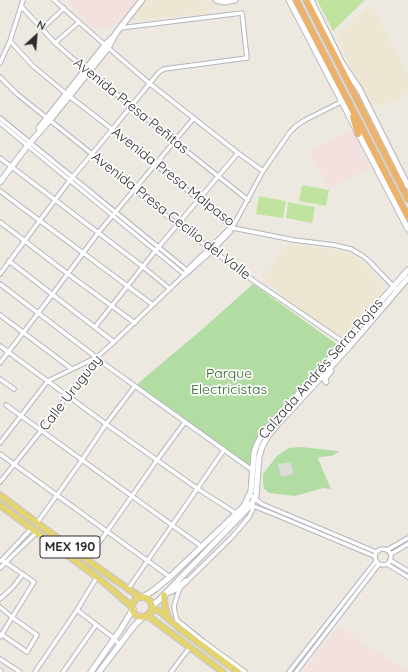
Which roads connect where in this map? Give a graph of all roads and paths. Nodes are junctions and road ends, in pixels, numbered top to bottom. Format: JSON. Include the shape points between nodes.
{"nodes":[{"id":1,"x":23,"y":0,"type":"edge"},
{"id":2,"x":54,"y":0,"type":"edge"},
{"id":3,"x":142,"y":0,"type":"edge"},
{"id":4,"x":216,"y":0,"type":"edge"},
{"id":5,"x":235,"y":0,"type":"edge"},
{"id":6,"x":289,"y":0,"type":"edge"},
{"id":7,"x":296,"y":0,"type":"edge"},
{"id":8,"x":306,"y":0,"type":"edge"},
{"id":9,"x":312,"y":0,"type":"edge"},
{"id":10,"x":21,"y":6,"type":"junction"},
{"id":11,"x":64,"y":8,"type":"junction"},
{"id":12,"x":79,"y":22,"type":"junction"},
{"id":13,"x":120,"y":28,"type":"junction"},
{"id":14,"x":42,"y":29,"type":"junction"},
{"id":15,"x":10,"y":41,"type":"junction"},
{"id":16,"x":55,"y":43,"type":"junction"},
{"id":17,"x":106,"y":47,"type":"junction"},
{"id":18,"x":0,"y":63,"type":"edge"},
{"id":19,"x":88,"y":70,"type":"junction"},
{"id":20,"x":0,"y":77,"type":"edge"},
{"id":21,"x":149,"y":83,"type":"junction"},
{"id":22,"x":360,"y":90,"type":"junction"},
{"id":23,"x":68,"y":95,"type":"junction"},
{"id":24,"x":341,"y":102,"type":"junction"},
{"id":25,"x":349,"y":104,"type":"junction"},
{"id":26,"x":131,"y":106,"type":"junction"},
{"id":27,"x":0,"y":118,"type":"edge"},
{"id":28,"x":194,"y":118,"type":"junction"},
{"id":29,"x":48,"y":119,"type":"junction"},
{"id":30,"x":0,"y":123,"type":"edge"},
{"id":31,"x":112,"y":129,"type":"junction"},
{"id":32,"x":358,"y":134,"type":"junction"},
{"id":33,"x":174,"y":141,"type":"junction"},
{"id":34,"x":29,"y":143,"type":"junction"},
{"id":35,"x":238,"y":153,"type":"junction"},
{"id":36,"x":92,"y":154,"type":"junction"},
{"id":37,"x":0,"y":158,"type":"edge"},
{"id":38,"x":154,"y":164,"type":"junction"},
{"id":39,"x":11,"y":167,"type":"junction"},
{"id":40,"x":263,"y":171,"type":"junction"},
{"id":41,"x":218,"y":177,"type":"junction"},
{"id":42,"x":71,"y":178,"type":"junction"},
{"id":43,"x":0,"y":182,"type":"edge"},
{"id":44,"x":408,"y":186,"type":"edge"},
{"id":45,"x":134,"y":189,"type":"junction"},
{"id":46,"x":0,"y":190,"type":"edge"},
{"id":47,"x":408,"y":199,"type":"edge"},
{"id":48,"x":198,"y":200,"type":"junction"},
{"id":49,"x":248,"y":200,"type":"junction"},
{"id":50,"x":55,"y":201,"type":"junction"},
{"id":51,"x":114,"y":214,"type":"junction"},
{"id":52,"x":408,"y":217,"type":"edge"},
{"id":53,"x":40,"y":221,"type":"junction"},
{"id":54,"x":0,"y":222,"type":"edge"},
{"id":55,"x":178,"y":225,"type":"junction"},
{"id":56,"x":233,"y":226,"type":"junction"},
{"id":57,"x":408,"y":229,"type":"edge"},
{"id":58,"x":98,"y":233,"type":"junction"},
{"id":59,"x":25,"y":240,"type":"junction"},
{"id":60,"x":157,"y":248,"type":"junction"},
{"id":61,"x":211,"y":250,"type":"junction"},
{"id":62,"x":84,"y":253,"type":"junction"},
{"id":63,"x":9,"y":261,"type":"junction"},
{"id":64,"x":142,"y":266,"type":"junction"},
{"id":65,"x":408,"y":270,"type":"edge"},
{"id":66,"x":185,"y":273,"type":"junction"},
{"id":67,"x":0,"y":274,"type":"edge"},
{"id":68,"x":68,"y":274,"type":"junction"},
{"id":69,"x":408,"y":278,"type":"edge"},
{"id":70,"x":0,"y":284,"type":"edge"},
{"id":71,"x":127,"y":286,"type":"junction"},
{"id":72,"x":170,"y":289,"type":"junction"},
{"id":73,"x":395,"y":289,"type":"junction"},
{"id":74,"x":52,"y":295,"type":"junction"},
{"id":75,"x":153,"y":305,"type":"junction"},
{"id":76,"x":112,"y":306,"type":"junction"},
{"id":77,"x":38,"y":313,"type":"junction"},
{"id":78,"x":0,"y":315,"type":"edge"},
{"id":79,"x":135,"y":323,"type":"junction"},
{"id":80,"x":95,"y":327,"type":"junction"},
{"id":81,"x":24,"y":333,"type":"junction"},
{"id":82,"x":114,"y":342,"type":"junction"},
{"id":83,"x":344,"y":343,"type":"junction"},
{"id":84,"x":0,"y":346,"type":"edge"},
{"id":85,"x":349,"y":347,"type":"junction"},
{"id":86,"x":8,"y":352,"type":"junction"},
{"id":87,"x":96,"y":358,"type":"junction"},
{"id":88,"x":0,"y":363,"type":"edge"},
{"id":89,"x":332,"y":366,"type":"junction"},
{"id":90,"x":72,"y":369,"type":"junction"},
{"id":91,"x":0,"y":379,"type":"edge"},
{"id":92,"x":48,"y":382,"type":"junction"},
{"id":93,"x":326,"y":382,"type":"dead end"},
{"id":94,"x":135,"y":386,"type":"junction"},
{"id":95,"x":14,"y":389,"type":"dead end"},
{"id":96,"x":67,"y":396,"type":"junction"},
{"id":97,"x":6,"y":405,"type":"dead end"},
{"id":98,"x":21,"y":416,"type":"junction"},
{"id":99,"x":185,"y":422,"type":"junction"},
{"id":100,"x":106,"y":424,"type":"junction"},
{"id":101,"x":41,"y":431,"type":"junction"},
{"id":102,"x":0,"y":443,"type":"edge"},
{"id":103,"x":224,"y":450,"type":"junction"},
{"id":104,"x":0,"y":454,"type":"edge"},
{"id":105,"x":82,"y":460,"type":"junction"},
{"id":106,"x":157,"y":460,"type":"junction"},
{"id":107,"x":14,"y":465,"type":"junction"},
{"id":108,"x":252,"y":470,"type":"junction"},
{"id":109,"x":0,"y":482,"type":"edge"},
{"id":110,"x":198,"y":489,"type":"junction"},
{"id":111,"x":0,"y":495,"type":"edge"},
{"id":112,"x":57,"y":495,"type":"junction"},
{"id":113,"x":250,"y":495,"type":"junction"},
{"id":114,"x":132,"y":496,"type":"junction"},
{"id":115,"x":255,"y":498,"type":"junction"},
{"id":116,"x":11,"y":503,"type":"junction"},
{"id":117,"x":249,"y":504,"type":"junction"},
{"id":118,"x":2,"y":506,"type":"edge"},
{"id":119,"x":9,"y":511,"type":"junction"},
{"id":120,"x":237,"y":514,"type":"junction"},
{"id":121,"x":37,"y":523,"type":"junction"},
{"id":122,"x":172,"y":524,"type":"junction"},
{"id":123,"x":32,"y":528,"type":"junction"},
{"id":124,"x":107,"y":531,"type":"junction"},
{"id":125,"x":37,"y":532,"type":"junction"},
{"id":126,"x":215,"y":533,"type":"junction"},
{"id":127,"x":220,"y":538,"type":"junction"},
{"id":128,"x":408,"y":538,"type":"edge"},
{"id":129,"x":226,"y":543,"type":"junction"},
{"id":130,"x":408,"y":544,"type":"edge"},
{"id":131,"x":201,"y":546,"type":"junction"},
{"id":132,"x":387,"y":550,"type":"junction"},
{"id":133,"x":375,"y":554,"type":"junction"},
{"id":134,"x":391,"y":554,"type":"junction"},
{"id":135,"x":87,"y":560,"type":"junction"},
{"id":136,"x":148,"y":560,"type":"junction"},
{"id":137,"x":2,"y":561,"type":"edge"},
{"id":138,"x":389,"y":562,"type":"junction"},
{"id":139,"x":377,"y":563,"type":"junction"},
{"id":140,"x":0,"y":568,"type":"edge"},
{"id":141,"x":408,"y":571,"type":"edge"},
{"id":142,"x":23,"y":574,"type":"junction"},
{"id":143,"x":97,"y":577,"type":"junction"},
{"id":144,"x":170,"y":577,"type":"junction"},
{"id":145,"x":408,"y":577,"type":"edge"},
{"id":146,"x":186,"y":581,"type":"junction"},
{"id":147,"x":128,"y":589,"type":"junction"},
{"id":148,"x":165,"y":594,"type":"junction"},
{"id":149,"x":142,"y":597,"type":"junction"},
{"id":150,"x":0,"y":599,"type":"edge"},
{"id":151,"x":152,"y":606,"type":"junction"},
{"id":152,"x":0,"y":607,"type":"edge"},
{"id":153,"x":132,"y":608,"type":"junction"},
{"id":154,"x":77,"y":610,"type":"junction"},
{"id":155,"x":145,"y":616,"type":"junction"},
{"id":156,"x":13,"y":618,"type":"junction"},
{"id":157,"x":168,"y":618,"type":"junction"},
{"id":158,"x":96,"y":625,"type":"junction"},
{"id":159,"x":183,"y":632,"type":"junction"},
{"id":160,"x":1,"y":635,"type":"edge"},
{"id":161,"x":197,"y":636,"type":"junction"},
{"id":162,"x":114,"y":639,"type":"junction"},
{"id":163,"x":119,"y":645,"type":"junction"},
{"id":164,"x":190,"y":647,"type":"junction"},
{"id":165,"x":0,"y":659,"type":"edge"},
{"id":166,"x":238,"y":669,"type":"edge"},
{"id":167,"x":20,"y":672,"type":"edge"},
{"id":168,"x":36,"y":672,"type":"edge"},
{"id":169,"x":63,"y":672,"type":"edge"},
{"id":170,"x":91,"y":672,"type":"edge"},
{"id":171,"x":99,"y":672,"type":"edge"},
{"id":172,"x":171,"y":672,"type":"edge"},
{"id":173,"x":223,"y":672,"type":"edge"},
{"id":174,"x":242,"y":672,"type":"edge"},
{"id":175,"x":245,"y":672,"type":"edge"},
{"id":176,"x":289,"y":672,"type":"edge"},
{"id":177,"x":296,"y":672,"type":"edge"}],
"edges":[{"from":1,"to":10,"type":"street"},
{"from":2,"to":11,"type":"street"},
{"from":3,"to":13,"type":"main road"},
{"from":4,"to":5,"type":"main road"},
{"from":6,"to":24,"type":"main road"},
{"from":7,"to":25,"type":"highway"},
{"from":8,"to":47,"type":"highway"},
{"from":9,"to":22,"type":"main road"},
{"from":9,"to":22,"type":"main road","via":[[342,63]]},
{"from":10,"to":14,"type":"street","name":"Avenida Presa Peñitas"},
{"from":10,"to":15,"type":"street"},
{"from":11,"to":12,"type":"street"},
{"from":11,"to":14,"type":"street"},
{"from":12,"to":16,"type":"street"},
{"from":12,"to":17,"type":"street"},
{"from":13,"to":17,"type":"main road"},
{"from":13,"to":21,"type":"street","via":[[242,13],[247,58],[164,69]]},
{"from":14,"to":16,"type":"street","name":"Avenida Presa Peñitas"},
{"from":15,"to":18,"type":"street"},
{"from":15,"to":23,"type":"street","name":"Avenida Presa Malpaso","via":[[33,66]]},
{"from":16,"to":19,"type":"street","name":"Avenida Presa Peñitas"},
{"from":17,"to":19,"type":"main road"},
{"from":17,"to":21,"type":"street"},
{"from":19,"to":23,"type":"main road"},
{"from":19,"to":26,"type":"street","name":"Avenida Presa Peñitas"},
{"from":20,"to":29,"type":"street","name":"Avenida Presa Cecilio del Valle"},
{"from":21,"to":26,"type":"street"},
{"from":21,"to":28,"type":"street"},
{"from":22,"to":44,"type":"main road"},
{"from":23,"to":29,"type":"main road"},
{"from":23,"to":31,"type":"street","name":"Avenida Presa Malpaso"},
{"from":24,"to":32,"type":"main road"},
{"from":24,"to":40,"type":"street","name":"Calle Uruguay","via":[[296,126]]},
{"from":25,"to":32,"type":"highway"},
{"from":25,"to":52,"type":"highway"},
{"from":26,"to":31,"type":"street"},
{"from":26,"to":33,"type":"street","name":"Avenida Presa Peñitas"},
{"from":27,"to":34,"type":"street"},
{"from":28,"to":33,"type":"street"},
{"from":28,"to":35,"type":"street"},
{"from":29,"to":34,"type":"main road"},
{"from":29,"to":36,"type":"street","name":"Avenida Presa Cecilio del Valle"},
{"from":30,"to":34,"type":"street"},
{"from":31,"to":36,"type":"street"},
{"from":31,"to":38,"type":"street","name":"Avenida Presa Malpaso"},
{"from":32,"to":57,"type":"main road"},
{"from":33,"to":38,"type":"street"},
{"from":33,"to":41,"type":"street","name":"Avenida Presa Peñitas"},
{"from":34,"to":39,"type":"main road"},
{"from":34,"to":42,"type":"street"},
{"from":35,"to":40,"type":"street"},
{"from":35,"to":41,"type":"street"},
{"from":36,"to":42,"type":"street"},
{"from":36,"to":45,"type":"street","name":"Avenida Presa Cecilio del Valle"},
{"from":37,"to":39,"type":"street"},
{"from":38,"to":45,"type":"street"},
{"from":38,"to":48,"type":"street","name":"Avenida Presa Malpaso"},
{"from":39,"to":43,"type":"main road"},
{"from":39,"to":50,"type":"street"},
{"from":40,"to":49,"type":"street","name":"Calle Uruguay"},
{"from":41,"to":48,"type":"street"},
{"from":41,"to":49,"type":"street","name":"Avenida Presa Peñitas"},
{"from":42,"to":50,"type":"street"},
{"from":42,"to":51,"type":"street"},
{"from":45,"to":51,"type":"street"},
{"from":45,"to":55,"type":"street","name":"Avenida Presa Cecilio del Valle"},
{"from":46,"to":53,"type":"street"},
{"from":48,"to":55,"type":"street"},
{"from":48,"to":56,"type":"street","name":"Avenida Presa Malpaso"},
{"from":49,"to":56,"type":"street","name":"Calle Uruguay"},
{"from":50,"to":53,"type":"street"},
{"from":50,"to":58,"type":"street"},
{"from":51,"to":58,"type":"street"},
{"from":51,"to":60,"type":"street"},
{"from":53,"to":59,"type":"street"},
{"from":53,"to":62,"type":"street"},
{"from":54,"to":59,"type":"street"},
{"from":55,"to":60,"type":"street"},
{"from":55,"to":61,"type":"street","name":"Avenida Presa Cecilio del Valle"},
{"from":56,"to":61,"type":"street","name":"Calle Uruguay"},
{"from":56,"to":73,"type":"street","name":"Avenida Presa Malpaso","via":[[294,240],[351,249],[369,261]]},
{"from":58,"to":62,"type":"street"},
{"from":58,"to":64,"type":"street"},
{"from":59,"to":63,"type":"street"},
{"from":59,"to":68,"type":"street"},
{"from":60,"to":64,"type":"street"},
{"from":60,"to":66,"type":"street"},
{"from":61,"to":66,"type":"street","name":"Calle Uruguay"},
{"from":61,"to":83,"type":"street","name":"Avenida Presa Cecilio del Valle"},
{"from":62,"to":68,"type":"street"},
{"from":62,"to":71,"type":"street"},
{"from":63,"to":67,"type":"street"},
{"from":63,"to":74,"type":"street"},
{"from":64,"to":71,"type":"street"},
{"from":64,"to":72,"type":"street"},
{"from":65,"to":73,"type":"main road","name":"Calzada Andrés Serra Rojas"},
{"from":66,"to":72,"type":"street","name":"Calle Uruguay"},
{"from":68,"to":74,"type":"street"},
{"from":68,"to":76,"type":"street"},
{"from":69,"to":73,"type":"main road","name":"Calzada Andrés Serra Rojas"},
{"from":70,"to":77,"type":"street"},
{"from":71,"to":75,"type":"street"},
{"from":71,"to":76,"type":"street"},
{"from":72,"to":75,"type":"street","name":"Calle Uruguay"},
{"from":73,"to":83,"type":"main road","name":"Calzada Andrés Serra Rojas"},
{"from":73,"to":85,"type":"main road","name":"Calzada Andrés Serra Rojas"},
{"from":74,"to":77,"type":"street"},
{"from":74,"to":80,"type":"street"},
{"from":75,"to":79,"type":"street","name":"Calle Uruguay"},
{"from":76,"to":79,"type":"street"},
{"from":76,"to":80,"type":"street"},
{"from":77,"to":81,"type":"street"},
{"from":77,"to":87,"type":"street"},
{"from":78,"to":81,"type":"street"},
{"from":79,"to":82,"type":"street","name":"Calle Uruguay"},
{"from":80,"to":82,"type":"street"},
{"from":81,"to":86,"type":"street"},
{"from":81,"to":90,"type":"street"},
{"from":82,"to":87,"type":"street","name":"Calle Uruguay"},
{"from":83,"to":85,"type":"street","name":"Avenida Presa Cecilio del Valle"},
{"from":83,"to":108,"type":"main road","name":"Calzada Andrés Serra Rojas","via":[[262,434],[254,454]]},
{"from":84,"to":86,"type":"street"},
{"from":85,"to":89,"type":"main road","name":"Calzada Andrés Serra Rojas"},
{"from":86,"to":88,"type":"street"},
{"from":86,"to":92,"type":"street"},
{"from":87,"to":90,"type":"street"},
{"from":87,"to":94,"type":"street"},
{"from":87,"to":96,"type":"street","name":"Calle Uruguay"},
{"from":89,"to":93,"type":"main road"},
{"from":89,"to":115,"type":"main road","name":"Calzada Andrés Serra Rojas","via":[[278,424],[262,446]]},
{"from":90,"to":92,"type":"street"},
{"from":91,"to":95,"type":"street"},
{"from":92,"to":96,"type":"street"},
{"from":92,"to":98,"type":"street"},
{"from":94,"to":99,"type":"street"},
{"from":94,"to":100,"type":"street"},
{"from":96,"to":100,"type":"street"},
{"from":96,"to":101,"type":"street","name":"Calle Uruguay"},
{"from":97,"to":98,"type":"street"},
{"from":98,"to":101,"type":"street"},
{"from":98,"to":102,"type":"street"},
{"from":99,"to":103,"type":"street"},
{"from":99,"to":106,"type":"street"},
{"from":100,"to":105,"type":"street"},
{"from":100,"to":106,"type":"street"},
{"from":101,"to":105,"type":"street"},
{"from":101,"to":107,"type":"street","name":"Calle Uruguay"},
{"from":103,"to":108,"type":"street"},
{"from":103,"to":110,"type":"street"},
{"from":104,"to":107,"type":"street"},
{"from":105,"to":112,"type":"street"},
{"from":105,"to":114,"type":"street"},
{"from":106,"to":110,"type":"street"},
{"from":106,"to":114,"type":"street"},
{"from":107,"to":109,"type":"street","name":"Calle Uruguay"},
{"from":107,"to":112,"type":"street"},
{"from":108,"to":113,"type":"main road","name":"Calzada Andrés Serra Rojas"},
{"from":110,"to":120,"type":"street"},
{"from":110,"to":122,"type":"street"},
{"from":111,"to":116,"type":"main road","number":"MEX 190"},
{"from":112,"to":121,"type":"street"},
{"from":112,"to":124,"type":"street"},
{"from":113,"to":115,"type":"street"},
{"from":113,"to":117,"type":"main road","name":"Calzada Andrés Serra Rojas"},
{"from":114,"to":122,"type":"street"},
{"from":114,"to":124,"type":"street"},
{"from":115,"to":117,"type":"main road","name":"Calzada Andrés Serra Rojas"},
{"from":115,"to":133,"type":"street","via":[[262,504]]},
{"from":116,"to":118,"type":"main road"},
{"from":116,"to":119,"type":"main road"},
{"from":116,"to":121,"type":"main road","number":"MEX 190"},
{"from":117,"to":120,"type":"main road","name":"Calzada Andrés Serra Rojas"},
{"from":117,"to":127,"type":"main road","name":"Calzada Andrés Serra Rojas"},
{"from":117,"to":129,"type":"street","via":[[253,509],[249,517]]},
{"from":117,"to":133,"type":"street"},
{"from":118,"to":119,"type":"main road","number":"MEX 190"},
{"from":119,"to":123,"type":"main road","number":"MEX 190"},
{"from":120,"to":126,"type":"main road","name":"Calzada Andrés Serra Rojas"},
{"from":121,"to":135,"type":"main road","number":"MEX 190"},
{"from":122,"to":131,"type":"street"},
{"from":122,"to":136,"type":"street"},
{"from":123,"to":125,"type":"main road","number":"MEX 190"},
{"from":123,"to":137,"type":"street"},
{"from":124,"to":135,"type":"street"},
{"from":124,"to":136,"type":"street"},
{"from":125,"to":137,"type":"street"},
{"from":125,"to":143,"type":"main road","number":"MEX 190"},
{"from":126,"to":127,"type":"main road"},
{"from":126,"to":131,"type":"main road","name":"Calzada Andrés Serra Rojas"},
{"from":127,"to":129,"type":"street"},
{"from":127,"to":148,"type":"main road","name":"Calzada Andrés Serra Rojas"},
{"from":128,"to":132,"type":"street"},
{"from":129,"to":146,"type":"street"},
{"from":130,"to":134,"type":"street"},
{"from":131,"to":144,"type":"main road","name":"Calzada Andrés Serra Rojas"},
{"from":132,"to":133,"type":"street","via":[[381,549]]},
{"from":132,"to":134,"type":"street"},
{"from":133,"to":139,"type":"street"},
{"from":134,"to":138,"type":"street"},
{"from":135,"to":147,"type":"main road","number":"MEX 190"},
{"from":136,"to":144,"type":"street"},
{"from":136,"to":147,"type":"street"},
{"from":137,"to":140,"type":"street"},
{"from":137,"to":142,"type":"street"},
{"from":138,"to":139,"type":"street","via":[[383,565]]},
{"from":138,"to":141,"type":"street"},
{"from":138,"to":145,"type":"street"},
{"from":139,"to":176,"type":"street"},
{"from":139,"to":177,"type":"street"},
{"from":142,"to":150,"type":"street"},
{"from":142,"to":156,"type":"street","via":[[34,582]]},
{"from":143,"to":153,"type":"main road","number":"MEX 190"},
{"from":143,"to":154,"type":"street"},
{"from":144,"to":149,"type":"main road","name":"Calzada Andrés Serra Rojas"},
{"from":146,"to":148,"type":"main road","via":[[176,590]]},
{"from":146,"to":161,"type":"street","via":[[178,593],[174,606],[175,613],[177,620]]},
{"from":147,"to":149,"type":"main road","number":"MEX 190"},
{"from":148,"to":151,"type":"main road","name":"Calzada Andrés Serra Rojas"},
{"from":148,"to":157,"type":"main road"},
{"from":149,"to":151,"type":"main road","number":"MEX 190","via":[[150,600]]},
{"from":149,"to":153,"type":"main road","via":[[133,602]]},
{"from":151,"to":155,"type":"main road","via":[[152,610]]},
{"from":151,"to":157,"type":"main road","number":"MEX 190"},
{"from":152,"to":156,"type":"street"},
{"from":153,"to":155,"type":"main road","number":"MEX 190","via":[[138,616]]},
{"from":153,"to":162,"type":"main road"},
{"from":154,"to":158,"type":"street"},
{"from":154,"to":168,"type":"street"},
{"from":155,"to":163,"type":"main road"},
{"from":155,"to":164,"type":"main road","number":"MEX 190"},
{"from":156,"to":160,"type":"street"},
{"from":156,"to":160,"type":"street","via":[[37,635],[27,652]]},
{"from":157,"to":159,"type":"main road","number":"MEX 190"},
{"from":158,"to":162,"type":"street"},
{"from":158,"to":169,"type":"street"},
{"from":159,"to":161,"type":"main road"},
{"from":159,"to":166,"type":"main road","number":"MEX 190"},
{"from":161,"to":166,"type":"street"},
{"from":162,"to":163,"type":"street"},
{"from":162,"to":170,"type":"main road"},
{"from":163,"to":171,"type":"main road"},
{"from":164,"to":172,"type":"street"},
{"from":164,"to":173,"type":"main road","number":"MEX 190"},
{"from":165,"to":167,"type":"street"},
{"from":166,"to":174,"type":"main road"},
{"from":166,"to":175,"type":"street"}]}
